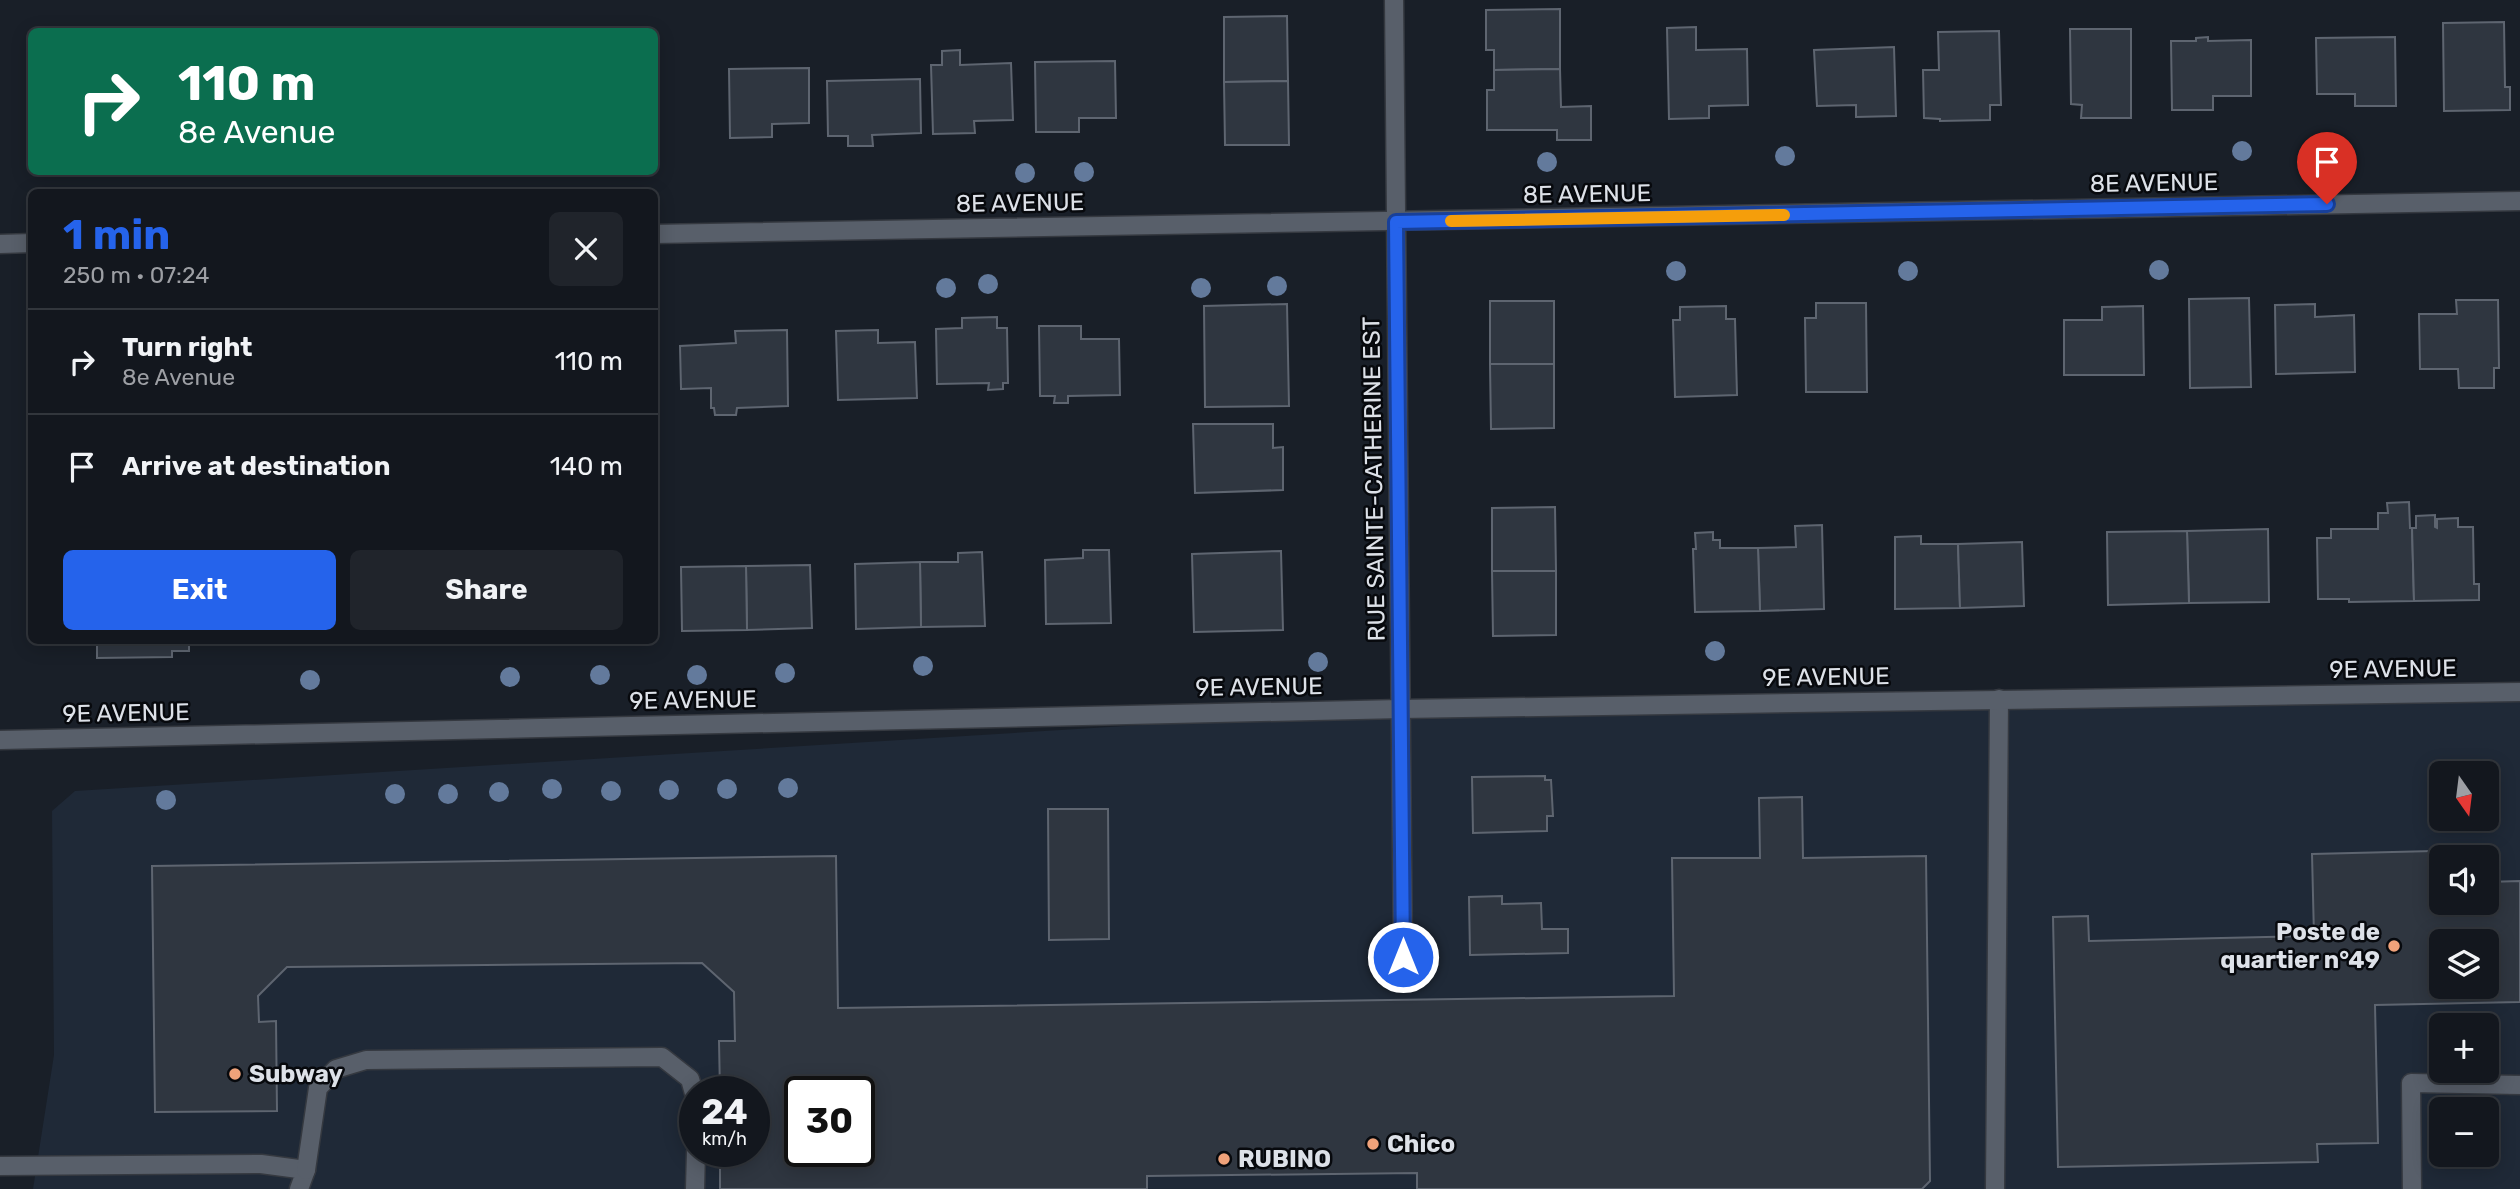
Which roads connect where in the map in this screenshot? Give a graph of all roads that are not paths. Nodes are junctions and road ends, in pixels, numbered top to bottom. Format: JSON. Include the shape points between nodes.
{"nodes":[{"id":1,"x":1394,"y":0,"type":"edge"},
{"id":2,"x":2520,"y":201,"type":"edge"},
{"id":3,"x":1396,"y":222,"type":"junction"},
{"id":4,"x":658,"y":234,"type":"edge"},
{"id":5,"x":28,"y":243,"type":"edge"},
{"id":6,"x":0,"y":244,"type":"edge"},
{"id":7,"x":2520,"y":692,"type":"edge"},
{"id":8,"x":1999,"y":699,"type":"junction"},
{"id":9,"x":1401,"y":709,"type":"junction"},
{"id":10,"x":0,"y":740,"type":"edge"},
{"id":11,"x":1403,"y":957,"type":"dead end"},
{"id":12,"x":686,"y":1076,"type":"edge"},
{"id":13,"x":2520,"y":1084,"type":"edge"},
{"id":14,"x":0,"y":1166,"type":"edge"},
{"id":15,"x":696,"y":1167,"type":"edge"},
{"id":16,"x":306,"y":1170,"type":"junction"},
{"id":17,"x":299,"y":1189,"type":"edge"},
{"id":18,"x":695,"y":1189,"type":"edge"},
{"id":19,"x":1995,"y":1189,"type":"edge"},
{"id":20,"x":2412,"y":1189,"type":"edge"}],
"edges":[{"from":1,"to":3,"type":"street","name":"RUE SAINTE-CATHERINE EST"},
{"from":2,"to":3,"type":"street","name":"8E AVENUE"},
{"from":3,"to":4,"type":"street","name":"8E AVENUE"},
{"from":3,"to":9,"type":"street","name":"RUE SAINTE-CATHERINE EST"},
{"from":5,"to":6,"type":"street"},
{"from":7,"to":8,"type":"street","name":"9E AVENUE"},
{"from":8,"to":9,"type":"street","name":"9E AVENUE"},
{"from":8,"to":19,"type":"street"},
{"from":9,"to":10,"type":"street","name":"9E AVENUE"},
{"from":9,"to":11,"type":"street","name":"RUE SAINTE-CATHERINE EST"},
{"from":12,"to":16,"type":"street","via":[[662,1057],[366,1060],[336,1069],[318,1088]]},
{"from":13,"to":20,"type":"street","via":[[2411,1083]]},
{"from":14,"to":16,"type":"street","via":[[261,1164]]},
{"from":15,"to":18,"type":"street"},
{"from":16,"to":17,"type":"street"}]}
